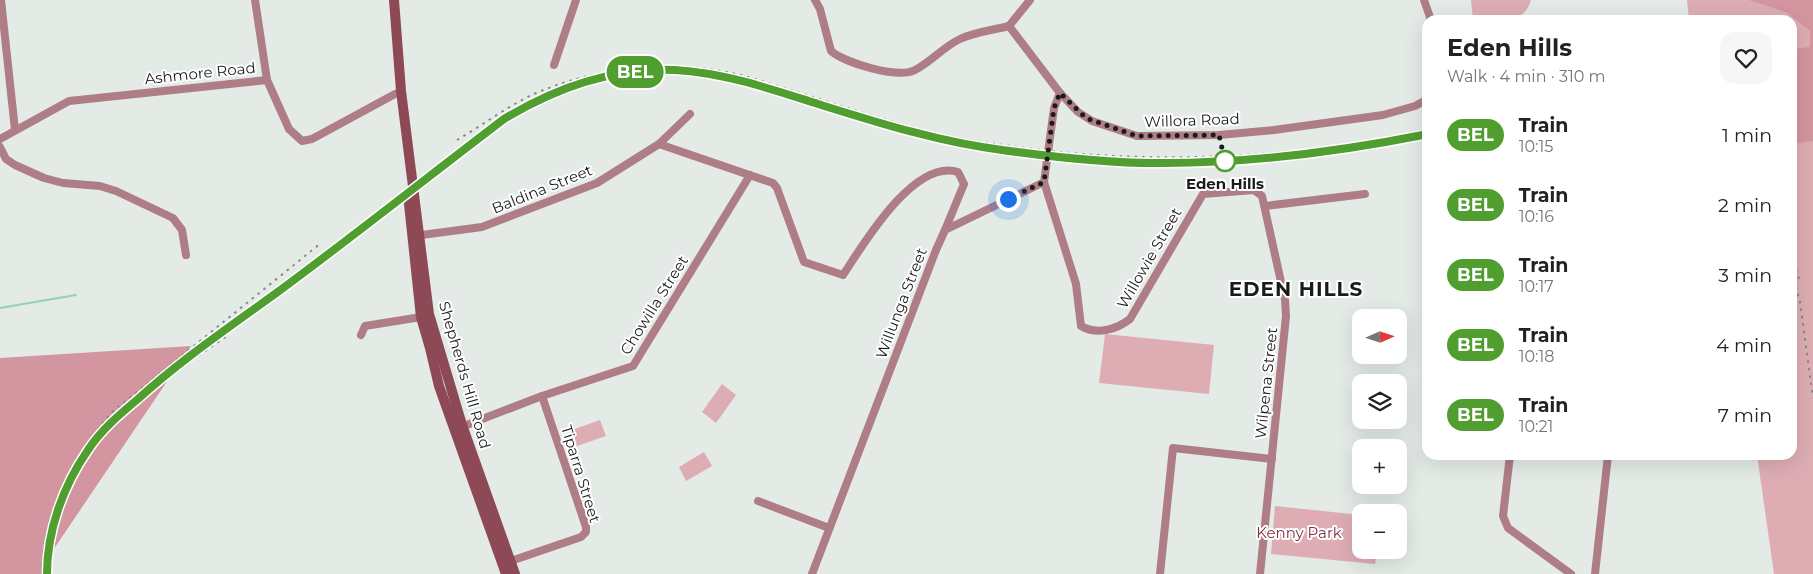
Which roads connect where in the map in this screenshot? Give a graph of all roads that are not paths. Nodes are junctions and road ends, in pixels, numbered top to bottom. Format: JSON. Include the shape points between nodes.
{"nodes":[{"id":1,"x":1,"y":0,"type":"edge"},
{"id":2,"x":255,"y":0,"type":"edge"},
{"id":3,"x":387,"y":0,"type":"edge"},
{"id":4,"x":394,"y":0,"type":"edge"},
{"id":5,"x":576,"y":0,"type":"edge"},
{"id":6,"x":815,"y":0,"type":"edge"},
{"id":7,"x":1030,"y":0,"type":"edge"},
{"id":8,"x":1424,"y":0,"type":"edge"},
{"id":9,"x":1429,"y":15,"type":"edge"},
{"id":10,"x":1008,"y":26,"type":"junction"},
{"id":11,"x":554,"y":65,"type":"dead end"},
{"id":12,"x":267,"y":80,"type":"junction"},
{"id":13,"x":1060,"y":93,"type":"junction"},
{"id":14,"x":395,"y":94,"type":"junction"},
{"id":15,"x":1422,"y":102,"type":"edge"},
{"id":16,"x":690,"y":114,"type":"dead end"},
{"id":17,"x":15,"y":130,"type":"junction"},
{"id":18,"x":0,"y":139,"type":"edge"},
{"id":19,"x":659,"y":144,"type":"junction"},
{"id":20,"x":0,"y":147,"type":"edge"},
{"id":21,"x":750,"y":175,"type":"junction"},
{"id":22,"x":1044,"y":182,"type":"junction"},
{"id":23,"x":1365,"y":194,"type":"dead end"},
{"id":24,"x":1262,"y":196,"type":"joint"},
{"id":25,"x":1265,"y":206,"type":"junction"},
{"id":26,"x":945,"y":230,"type":"junction"},
{"id":27,"x":416,"y":236,"type":"junction"},
{"id":28,"x":186,"y":255,"type":"dead end"},
{"id":29,"x":422,"y":317,"type":"junction"},
{"id":30,"x":361,"y":335,"type":"dead end"},
{"id":31,"x":542,"y":396,"type":"junction"},
{"id":32,"x":459,"y":428,"type":"junction"},
{"id":33,"x":1272,"y":459,"type":"junction"},
{"id":34,"x":1509,"y":460,"type":"edge"},
{"id":35,"x":1607,"y":460,"type":"edge"},
{"id":36,"x":758,"y":501,"type":"dead end"},
{"id":37,"x":829,"y":528,"type":"junction"},
{"id":38,"x":506,"y":567,"type":"edge"},
{"id":39,"x":515,"y":574,"type":"edge"},
{"id":40,"x":812,"y":574,"type":"edge"},
{"id":41,"x":1160,"y":574,"type":"edge"},
{"id":42,"x":1260,"y":574,"type":"edge"},
{"id":43,"x":1571,"y":574,"type":"edge"},
{"id":44,"x":1595,"y":574,"type":"edge"}],
"edges":[{"from":1,"to":17,"type":"street"},
{"from":2,"to":12,"type":"street"},
{"from":3,"to":14,"type":"main road","name":"Shepherds Hill Road"},
{"from":4,"to":27,"type":"main road","name":"Shepherds Hill Road"},
{"from":5,"to":11,"type":"street"},
{"from":6,"to":10,"type":"street","via":[[831,51],[845,61],[894,73],[915,70],[965,37]]},
{"from":7,"to":10,"type":"street"},
{"from":8,"to":9,"type":"street"},
{"from":10,"to":13,"type":"street","name":"Willora Road"},
{"from":12,"to":14,"type":"street","name":"Ashmore Road","via":[[289,129],[302,141],[312,139]]},
{"from":12,"to":17,"type":"street","name":"Ashmore Road","via":[[69,100]]},
{"from":13,"to":15,"type":"street","name":"Willora Road","via":[[1092,121],[1137,136],[1219,135],[1363,118]]},
{"from":13,"to":22,"type":"street","via":[[1054,108]]},
{"from":14,"to":27,"type":"main road","name":"Shepherds Hill Road"},
{"from":16,"to":19,"type":"street","name":"Baldina Street"},
{"from":17,"to":18,"type":"street","name":"Ashmore Road"},
{"from":19,"to":21,"type":"street"},
{"from":19,"to":27,"type":"street","name":"Baldina Street","via":[[598,183],[482,227]]},
{"from":20,"to":28,"type":"street","via":[[15,165],[44,178],[100,186],[173,218],[182,230]]},
{"from":21,"to":26,"type":"street","name":"Willunga Street","via":[[773,183],[804,262],[825,270],[843,275],[887,210],[928,177],[951,170],[958,172],[964,184]]},
{"from":21,"to":31,"type":"street","name":"Chowilla Street","via":[[633,366]]},
{"from":22,"to":24,"type":"street","name":"Willowie Street","via":[[1076,284],[1081,326],[1089,330],[1107,330],[1130,319],[1203,194],[1254,190]]},
{"from":22,"to":26,"type":"street"},
{"from":23,"to":25,"type":"street"},
{"from":24,"to":25,"type":"street","name":"Wilpena Street"},
{"from":25,"to":33,"type":"street","name":"Wilpena Street","via":[[1286,300]]},
{"from":26,"to":37,"type":"street","name":"Willunga Street"},
{"from":27,"to":29,"type":"main road","name":"Shepherds Hill Road"},
{"from":27,"to":32,"type":"main road","name":"Shepherds Hill Road","via":[[429,314]]},
{"from":29,"to":30,"type":"street","via":[[365,326]]},
{"from":29,"to":32,"type":"main road","name":"Shepherds Hill Road","via":[[440,386]]},
{"from":31,"to":32,"type":"street","name":"Chowilla Street"},
{"from":31,"to":38,"type":"street","name":"Tiparra Street","via":[[586,532],[581,538]]},
{"from":32,"to":38,"type":"main road","name":"Shepherds Hill Road"},
{"from":33,"to":41,"type":"street","via":[[1173,448]]},
{"from":33,"to":42,"type":"street","name":"Wilpena Street"},
{"from":34,"to":43,"type":"street","via":[[1503,516],[1508,528]]},
{"from":35,"to":44,"type":"street"},
{"from":36,"to":37,"type":"street"},
{"from":37,"to":40,"type":"street","name":"Willunga Street"},
{"from":38,"to":39,"type":"main road","name":"Shepherds Hill Road"}]}
